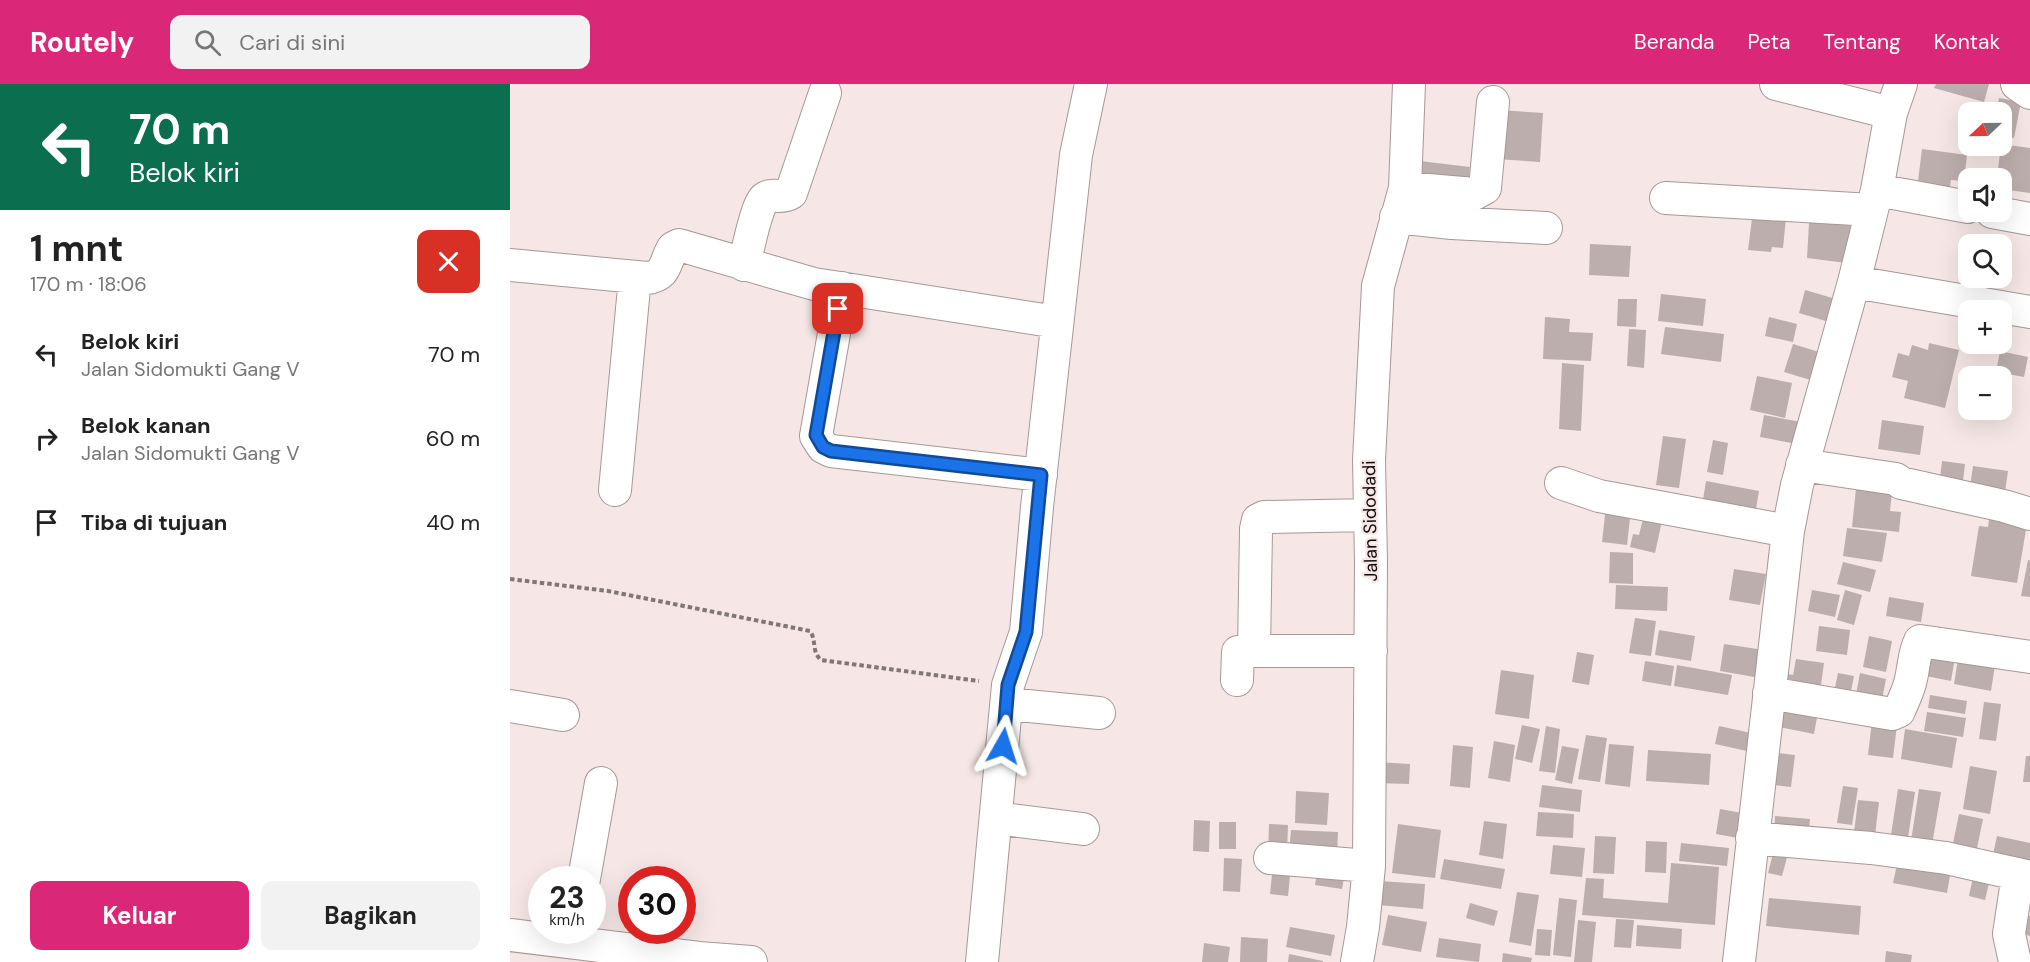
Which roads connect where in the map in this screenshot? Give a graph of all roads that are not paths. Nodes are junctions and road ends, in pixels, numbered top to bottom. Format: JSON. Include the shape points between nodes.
{"nodes":[{"id":1,"x":1091,"y":84,"type":"edge"},
{"id":2,"x":1409,"y":84,"type":"edge"},
{"id":3,"x":1776,"y":84,"type":"edge"},
{"id":4,"x":1901,"y":84,"type":"edge"},
{"id":5,"x":2017,"y":84,"type":"edge"},
{"id":6,"x":825,"y":93,"type":"dead end"},
{"id":7,"x":2030,"y":93,"type":"edge"},
{"id":8,"x":1493,"y":102,"type":"dead end"},
{"id":9,"x":1891,"y":113,"type":"junction"},
{"id":10,"x":1405,"y":188,"type":"junction"},
{"id":11,"x":1666,"y":198,"type":"dead end"},
{"id":12,"x":1874,"y":200,"type":"junction"},
{"id":13,"x":1958,"y":206,"type":"edge"},
{"id":14,"x":2012,"y":216,"type":"edge"},
{"id":15,"x":1396,"y":217,"type":"junction"},
{"id":16,"x":2030,"y":219,"type":"edge"},
{"id":17,"x":1546,"y":228,"type":"dead end"},
{"id":18,"x":510,"y":265,"type":"edge"},
{"id":19,"x":744,"y":265,"type":"junction"},
{"id":20,"x":635,"y":277,"type":"junction"},
{"id":21,"x":1854,"y":282,"type":"junction"},
{"id":22,"x":842,"y":288,"type":"junction"},
{"id":23,"x":2030,"y":312,"type":"edge"},
{"id":24,"x":1058,"y":322,"type":"junction"},
{"id":25,"x":1802,"y":465,"type":"junction"},
{"id":26,"x":1041,"y":475,"type":"junction"},
{"id":27,"x":1561,"y":483,"type":"dead end"},
{"id":28,"x":615,"y":490,"type":"dead end"},
{"id":29,"x":2030,"y":514,"type":"edge"},
{"id":30,"x":1369,"y":516,"type":"junction"},
{"id":31,"x":1788,"y":531,"type":"junction"},
{"id":32,"x":1254,"y":651,"type":"junction"},
{"id":33,"x":1371,"y":651,"type":"junction"},
{"id":34,"x":2030,"y":657,"type":"edge"},
{"id":35,"x":1237,"y":680,"type":"dead end"},
{"id":36,"x":1769,"y":693,"type":"junction"},
{"id":37,"x":1008,"y":695,"type":"junction"},
{"id":38,"x":510,"y":706,"type":"edge"},
{"id":39,"x":1100,"y":713,"type":"dead end"},
{"id":40,"x":562,"y":715,"type":"dead end"},
{"id":41,"x":601,"y":783,"type":"dead end"},
{"id":42,"x":996,"y":818,"type":"junction"},
{"id":43,"x":1083,"y":829,"type":"dead end"},
{"id":44,"x":1752,"y":838,"type":"junction"},
{"id":45,"x":1270,"y":858,"type":"dead end"},
{"id":46,"x":586,"y":866,"type":"edge"},
{"id":47,"x":1369,"y":866,"type":"junction"},
{"id":48,"x":2024,"y":875,"type":"edge"},
{"id":49,"x":510,"y":935,"type":"edge"},
{"id":50,"x":528,"y":936,"type":"edge"},
{"id":51,"x":606,"y":942,"type":"edge"},
{"id":52,"x":751,"y":962,"type":"edge"},
{"id":53,"x":982,"y":962,"type":"edge"},
{"id":54,"x":1357,"y":962,"type":"edge"},
{"id":55,"x":1739,"y":962,"type":"edge"},
{"id":56,"x":2014,"y":962,"type":"edge"}],
"edges":[{"from":1,"to":24,"type":"street","via":[[1076,155]]},
{"from":2,"to":10,"type":"street","name":"Jalan Sidodadi"},
{"from":3,"to":9,"type":"street"},
{"from":4,"to":9,"type":"street"},
{"from":5,"to":7,"type":"street"},
{"from":6,"to":19,"type":"street","via":[[791,193],[763,199]]},
{"from":8,"to":10,"type":"street","via":[[1485,188],[1474,194]]},
{"from":9,"to":12,"type":"street"},
{"from":10,"to":15,"type":"street","name":"Jalan Sidodadi"},
{"from":11,"to":12,"type":"street"},
{"from":12,"to":13,"type":"street"},
{"from":12,"to":21,"type":"street"},
{"from":14,"to":16,"type":"street"},
{"from":15,"to":17,"type":"street"},
{"from":15,"to":30,"type":"street","name":"Jalan Sidodadi","via":[[1378,286]]},
{"from":18,"to":20,"type":"street"},
{"from":19,"to":20,"type":"street","via":[[679,245],[673,248],[657,277]]},
{"from":19,"to":22,"type":"street"},
{"from":20,"to":28,"type":"street"},
{"from":21,"to":23,"type":"street"},
{"from":21,"to":25,"type":"street"},
{"from":22,"to":24,"type":"street"},
{"from":22,"to":26,"type":"street","via":[[816,435],[823,447]]},
{"from":24,"to":26,"type":"street"},
{"from":25,"to":29,"type":"street","via":[[1896,479]]},
{"from":25,"to":31,"type":"street"},
{"from":26,"to":37,"type":"street","via":[[1026,632]]},
{"from":27,"to":31,"type":"street","via":[[1599,496]]},
{"from":30,"to":32,"type":"street","via":[[1258,519]]},
{"from":30,"to":33,"type":"street","name":"Jalan Sidodadi"},
{"from":31,"to":36,"type":"street"},
{"from":32,"to":33,"type":"street"},
{"from":32,"to":35,"type":"street","via":[[1238,652]]},
{"from":33,"to":47,"type":"street","name":"Jalan Sidodadi"},
{"from":34,"to":36,"type":"street","via":[[1920,641],[1911,680],[1899,711],[1892,714]]},
{"from":36,"to":44,"type":"street"},
{"from":37,"to":39,"type":"street"},
{"from":37,"to":42,"type":"street"},
{"from":38,"to":40,"type":"street"},
{"from":41,"to":46,"type":"street"},
{"from":42,"to":43,"type":"street"},
{"from":42,"to":53,"type":"street"},
{"from":44,"to":48,"type":"street","via":[[1871,848]]},
{"from":44,"to":55,"type":"street"},
{"from":45,"to":47,"type":"street"},
{"from":47,"to":54,"type":"street","name":"Jalan Sidodadi"},
{"from":48,"to":56,"type":"street","via":[[2009,934]]},
{"from":49,"to":50,"type":"street"},
{"from":51,"to":52,"type":"street","via":[[699,958]]}]}
